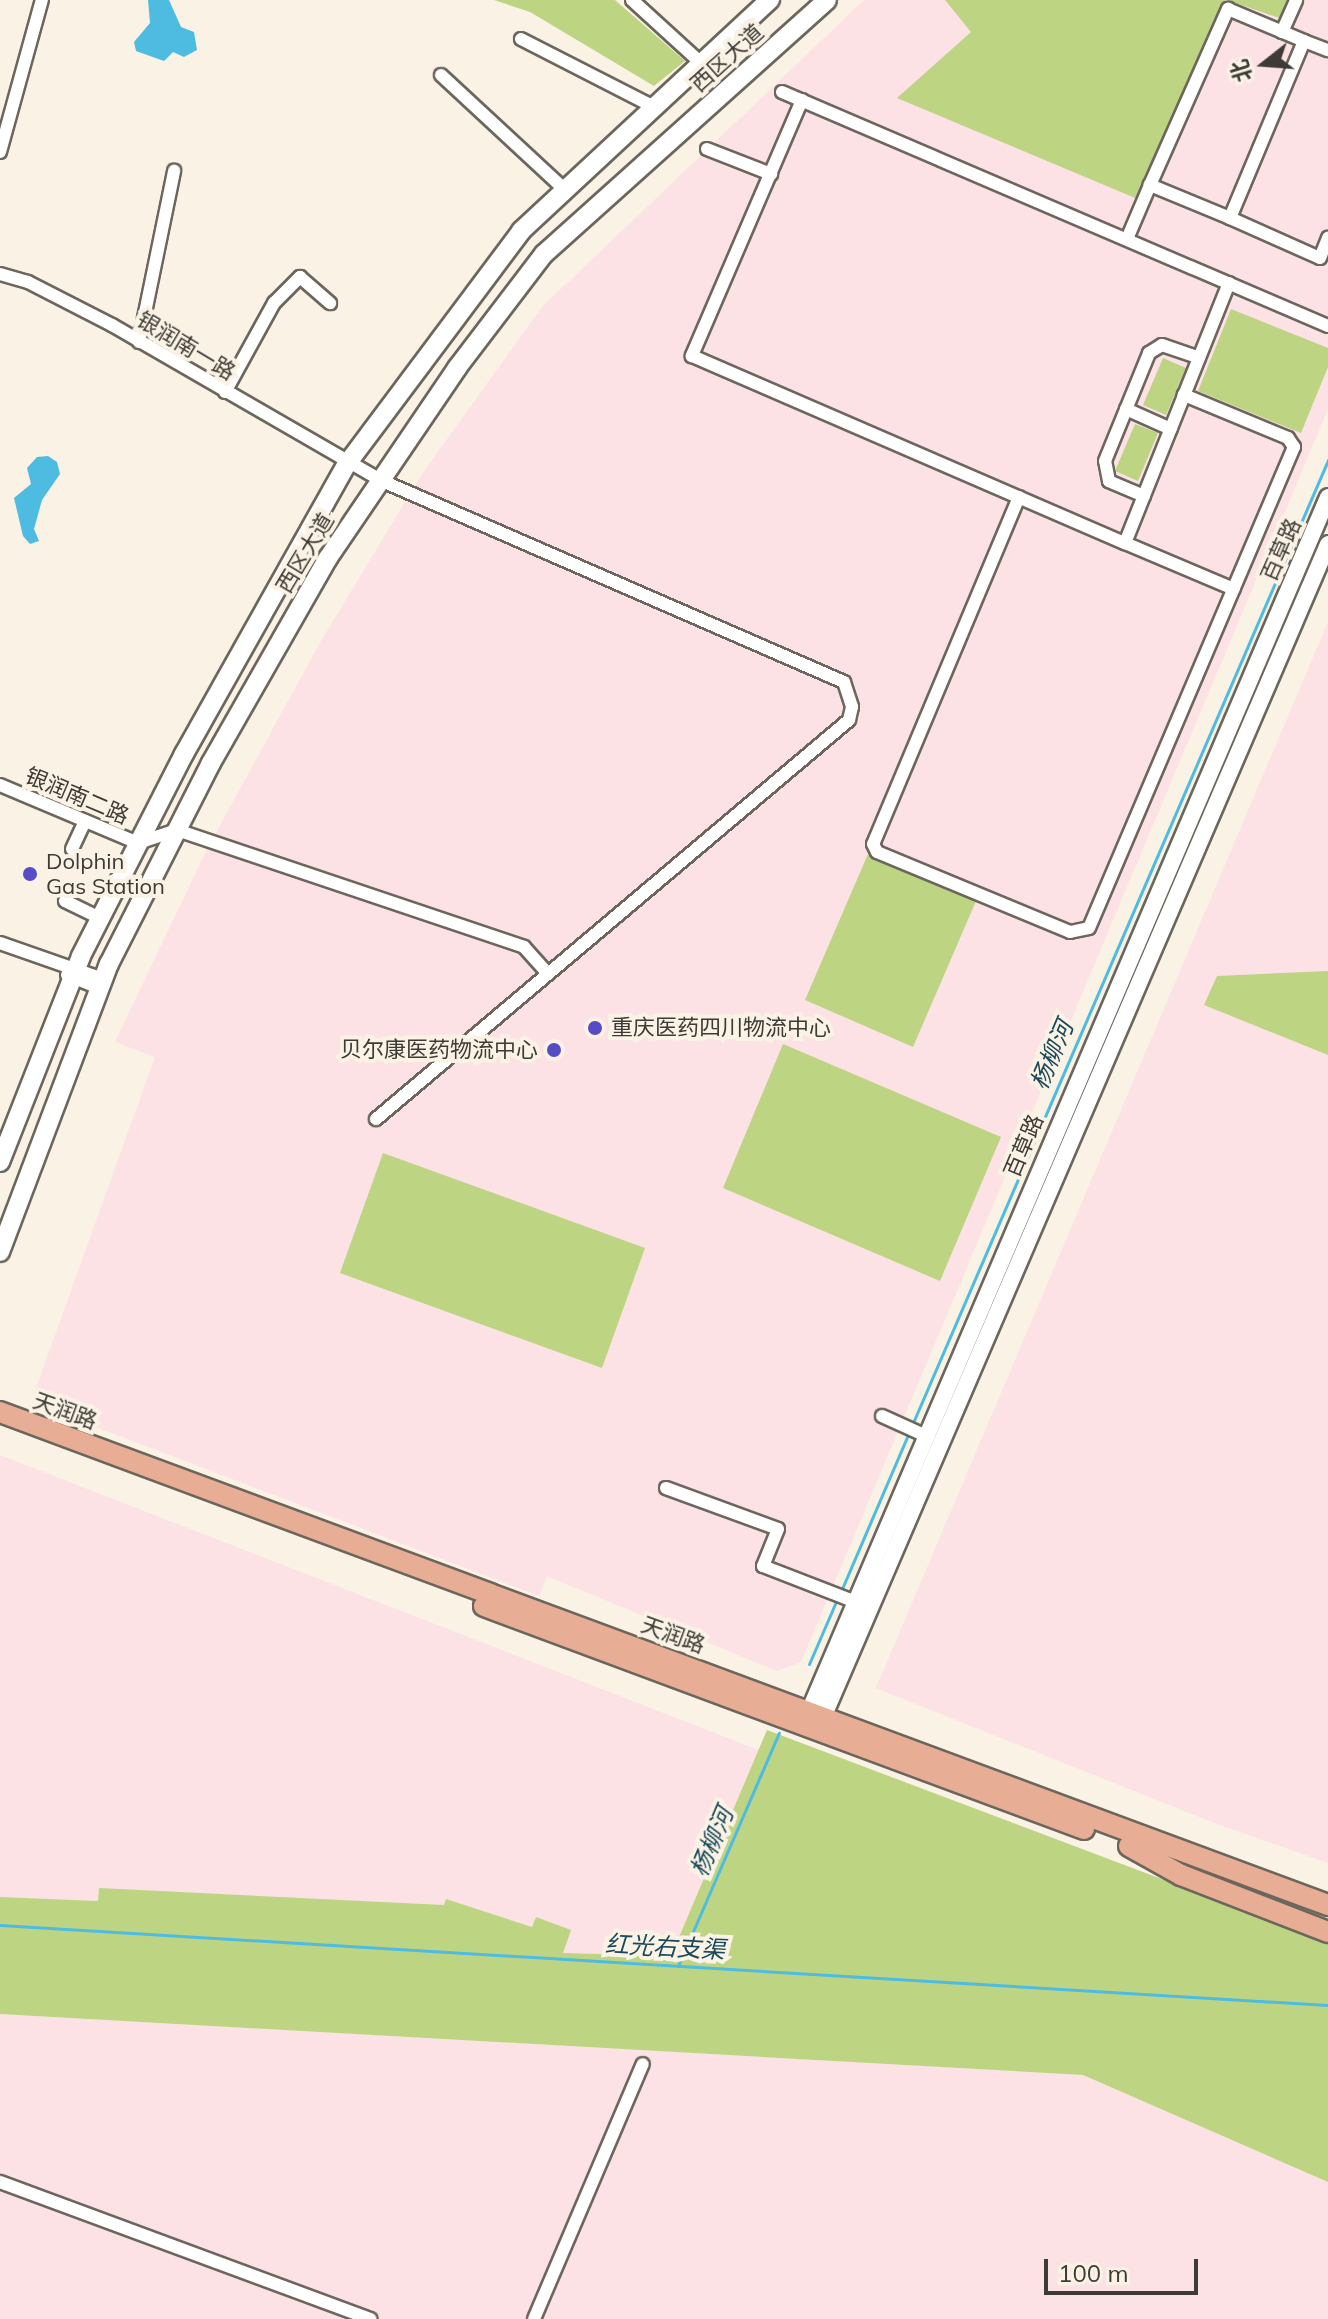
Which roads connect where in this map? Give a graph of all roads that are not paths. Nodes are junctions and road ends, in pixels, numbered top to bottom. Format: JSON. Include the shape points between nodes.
{"nodes":[{"id":1,"x":42,"y":0,"type":"edge"},
{"id":2,"x":632,"y":0,"type":"edge"},
{"id":3,"x":770,"y":0,"type":"edge"},
{"id":4,"x":827,"y":0,"type":"edge"},
{"id":5,"x":1296,"y":0,"type":"edge"},
{"id":6,"x":1282,"y":32,"type":"junction"},
{"id":7,"x":521,"y":39,"type":"dead end"},
{"id":8,"x":1304,"y":41,"type":"junction"},
{"id":9,"x":1328,"y":50,"type":"edge"},
{"id":10,"x":700,"y":62,"type":"junction"},
{"id":11,"x":441,"y":75,"type":"dead end"},
{"id":12,"x":782,"y":92,"type":"dead end"},
{"id":13,"x":802,"y":100,"type":"junction"},
{"id":14,"x":652,"y":106,"type":"junction"},
{"id":15,"x":707,"y":149,"type":"dead end"},
{"id":16,"x":0,"y":152,"type":"edge"},
{"id":17,"x":174,"y":171,"type":"dead end"},
{"id":18,"x":771,"y":174,"type":"junction"},
{"id":19,"x":1150,"y":185,"type":"junction"},
{"id":20,"x":564,"y":189,"type":"junction"},
{"id":21,"x":1230,"y":218,"type":"junction"},
{"id":22,"x":1328,"y":238,"type":"edge"},
{"id":23,"x":1127,"y":239,"type":"junction"},
{"id":24,"x":0,"y":274,"type":"edge"},
{"id":25,"x":1229,"y":283,"type":"junction"},
{"id":26,"x":330,"y":303,"type":"dead end"},
{"id":27,"x":1328,"y":326,"type":"edge"},
{"id":28,"x":139,"y":342,"type":"junction"},
{"id":29,"x":1199,"y":358,"type":"junction"},
{"id":30,"x":225,"y":392,"type":"junction"},
{"id":31,"x":1184,"y":395,"type":"junction"},
{"id":32,"x":1126,"y":409,"type":"junction"},
{"id":33,"x":1171,"y":429,"type":"junction"},
{"id":34,"x":347,"y":464,"type":"junction"},
{"id":35,"x":380,"y":480,"type":"junction"},
{"id":36,"x":1144,"y":496,"type":"junction"},
{"id":37,"x":1019,"y":497,"type":"junction"},
{"id":38,"x":1328,"y":497,"type":"edge"},
{"id":39,"x":1125,"y":543,"type":"junction"},
{"id":40,"x":1328,"y":544,"type":"edge"},
{"id":41,"x":1234,"y":589,"type":"junction"},
{"id":42,"x":0,"y":785,"type":"edge"},
{"id":43,"x":85,"y":821,"type":"junction"},
{"id":44,"x":177,"y":830,"type":"junction"},
{"id":45,"x":138,"y":843,"type":"junction"},
{"id":46,"x":72,"y":849,"type":"dead end"},
{"id":47,"x":65,"y":901,"type":"dead end"},
{"id":48,"x":100,"y":918,"type":"junction"},
{"id":49,"x":0,"y":943,"type":"edge"},
{"id":50,"x":0,"y":951,"type":"edge"},
{"id":51,"x":74,"y":974,"type":"junction"},
{"id":52,"x":548,"y":974,"type":"junction"},
{"id":53,"x":101,"y":983,"type":"junction"},
{"id":54,"x":376,"y":1119,"type":"dead end"},
{"id":55,"x":0,"y":1162,"type":"edge"},
{"id":56,"x":0,"y":1252,"type":"edge"},
{"id":57,"x":0,"y":1412,"type":"edge"},
{"id":58,"x":882,"y":1416,"type":"dead end"},
{"id":59,"x":0,"y":1426,"type":"edge"},
{"id":60,"x":915,"y":1431,"type":"junction"},
{"id":61,"x":666,"y":1488,"type":"dead end"},
{"id":62,"x":845,"y":1597,"type":"junction"},
{"id":63,"x":814,"y":1721,"type":"junction"},
{"id":64,"x":1136,"y":1841,"type":"junction"},
{"id":65,"x":1318,"y":1903,"type":"edge"},
{"id":66,"x":1328,"y":1919,"type":"edge"},
{"id":67,"x":1328,"y":1932,"type":"edge"},
{"id":68,"x":643,"y":2064,"type":"dead end"},
{"id":69,"x":0,"y":2182,"type":"edge"},
{"id":70,"x":371,"y":2319,"type":"edge"},
{"id":71,"x":534,"y":2319,"type":"edge"}],
"edges":[{"from":1,"to":16,"type":"street"},
{"from":2,"to":10,"type":"street"},
{"from":3,"to":10,"type":"main road","name":"西区大道"},
{"from":4,"to":35,"type":"main road","name":"西区大道","via":[[544,254]]},
{"from":5,"to":6,"type":"street"},
{"from":6,"to":8,"type":"street"},
{"from":6,"to":19,"type":"street","via":[[1228,9]]},
{"from":7,"to":14,"type":"street"},
{"from":8,"to":9,"type":"street"},
{"from":8,"to":21,"type":"street"},
{"from":10,"to":14,"type":"main road","name":"西区大道"},
{"from":11,"to":20,"type":"street"},
{"from":12,"to":13,"type":"street"},
{"from":13,"to":18,"type":"street"},
{"from":13,"to":23,"type":"street"},
{"from":14,"to":20,"type":"main road","name":"西区大道"},
{"from":15,"to":18,"type":"street"},
{"from":17,"to":28,"type":"street"},
{"from":18,"to":37,"type":"street","via":[[692,356]]},
{"from":19,"to":21,"type":"street"},
{"from":19,"to":23,"type":"street"},
{"from":20,"to":34,"type":"main road","name":"西区大道","via":[[521,231]]},
{"from":21,"to":22,"type":"street","via":[[1320,258]]},
{"from":23,"to":25,"type":"street"},
{"from":24,"to":28,"type":"street","name":"银润南一路","via":[[28,282]]},
{"from":25,"to":27,"type":"street"},
{"from":25,"to":29,"type":"street"},
{"from":26,"to":30,"type":"street","via":[[300,277],[274,303]]},
{"from":28,"to":30,"type":"street","name":"银润南一路"},
{"from":29,"to":31,"type":"street"},
{"from":29,"to":32,"type":"street","via":[[1162,345],[1149,353]]},
{"from":30,"to":34,"type":"street","name":"银润南一路"},
{"from":31,"to":33,"type":"street"},
{"from":31,"to":41,"type":"street","via":[[1288,438],[1294,447]]},
{"from":32,"to":33,"type":"street"},
{"from":32,"to":36,"type":"street","via":[[1105,461],[1109,481]]},
{"from":33,"to":36,"type":"street"},
{"from":34,"to":35,"type":"street","name":"银润南一路"},
{"from":34,"to":45,"type":"main road","name":"西区大道"},
{"from":35,"to":44,"type":"main road","name":"西区大道","via":[[328,558]]},
{"from":35,"to":52,"type":"street","name":"银润南一路","via":[[844,682],[852,707],[849,720]]},
{"from":36,"to":39,"type":"street"},
{"from":37,"to":39,"type":"street"},
{"from":37,"to":41,"type":"street","via":[[873,844],[877,852],[1070,932],[1089,928]]},
{"from":38,"to":60,"type":"street","name":"百草路"},
{"from":39,"to":41,"type":"street"},
{"from":40,"to":63,"type":"street","name":"百草路"},
{"from":42,"to":43,"type":"street","name":"银润南二路"},
{"from":43,"to":45,"type":"street","name":"银润南二路"},
{"from":43,"to":46,"type":"street"},
{"from":44,"to":45,"type":"street"},
{"from":44,"to":52,"type":"street","via":[[524,947]]},
{"from":44,"to":53,"type":"main road","name":"西区大道"},
{"from":45,"to":48,"type":"main road","name":"西区大道"},
{"from":47,"to":48,"type":"street"},
{"from":48,"to":51,"type":"main road","name":"西区大道"},
{"from":49,"to":51,"type":"street"},
{"from":50,"to":51,"type":"street"},
{"from":51,"to":53,"type":"street"},
{"from":51,"to":55,"type":"main road","name":"西区大道"},
{"from":52,"to":54,"type":"street"},
{"from":53,"to":56,"type":"main road","name":"西区大道"},
{"from":57,"to":63,"type":"main road","name":"天润路"},
{"from":58,"to":60,"type":"street"},
{"from":59,"to":63,"type":"main road","name":"天润路"},
{"from":60,"to":62,"type":"street","name":"百草路"},
{"from":61,"to":62,"type":"street","via":[[778,1529],[763,1566]]},
{"from":62,"to":63,"type":"street","name":"百草路"},
{"from":63,"to":64,"type":"main road","name":"天润路"},
{"from":64,"to":65,"type":"main road","name":"天润路"},
{"from":64,"to":67,"type":"main road","via":[[1181,1875]]},
{"from":65,"to":66,"type":"main road","name":"天润路"},
{"from":68,"to":71,"type":"street"},
{"from":69,"to":70,"type":"street"}]}
